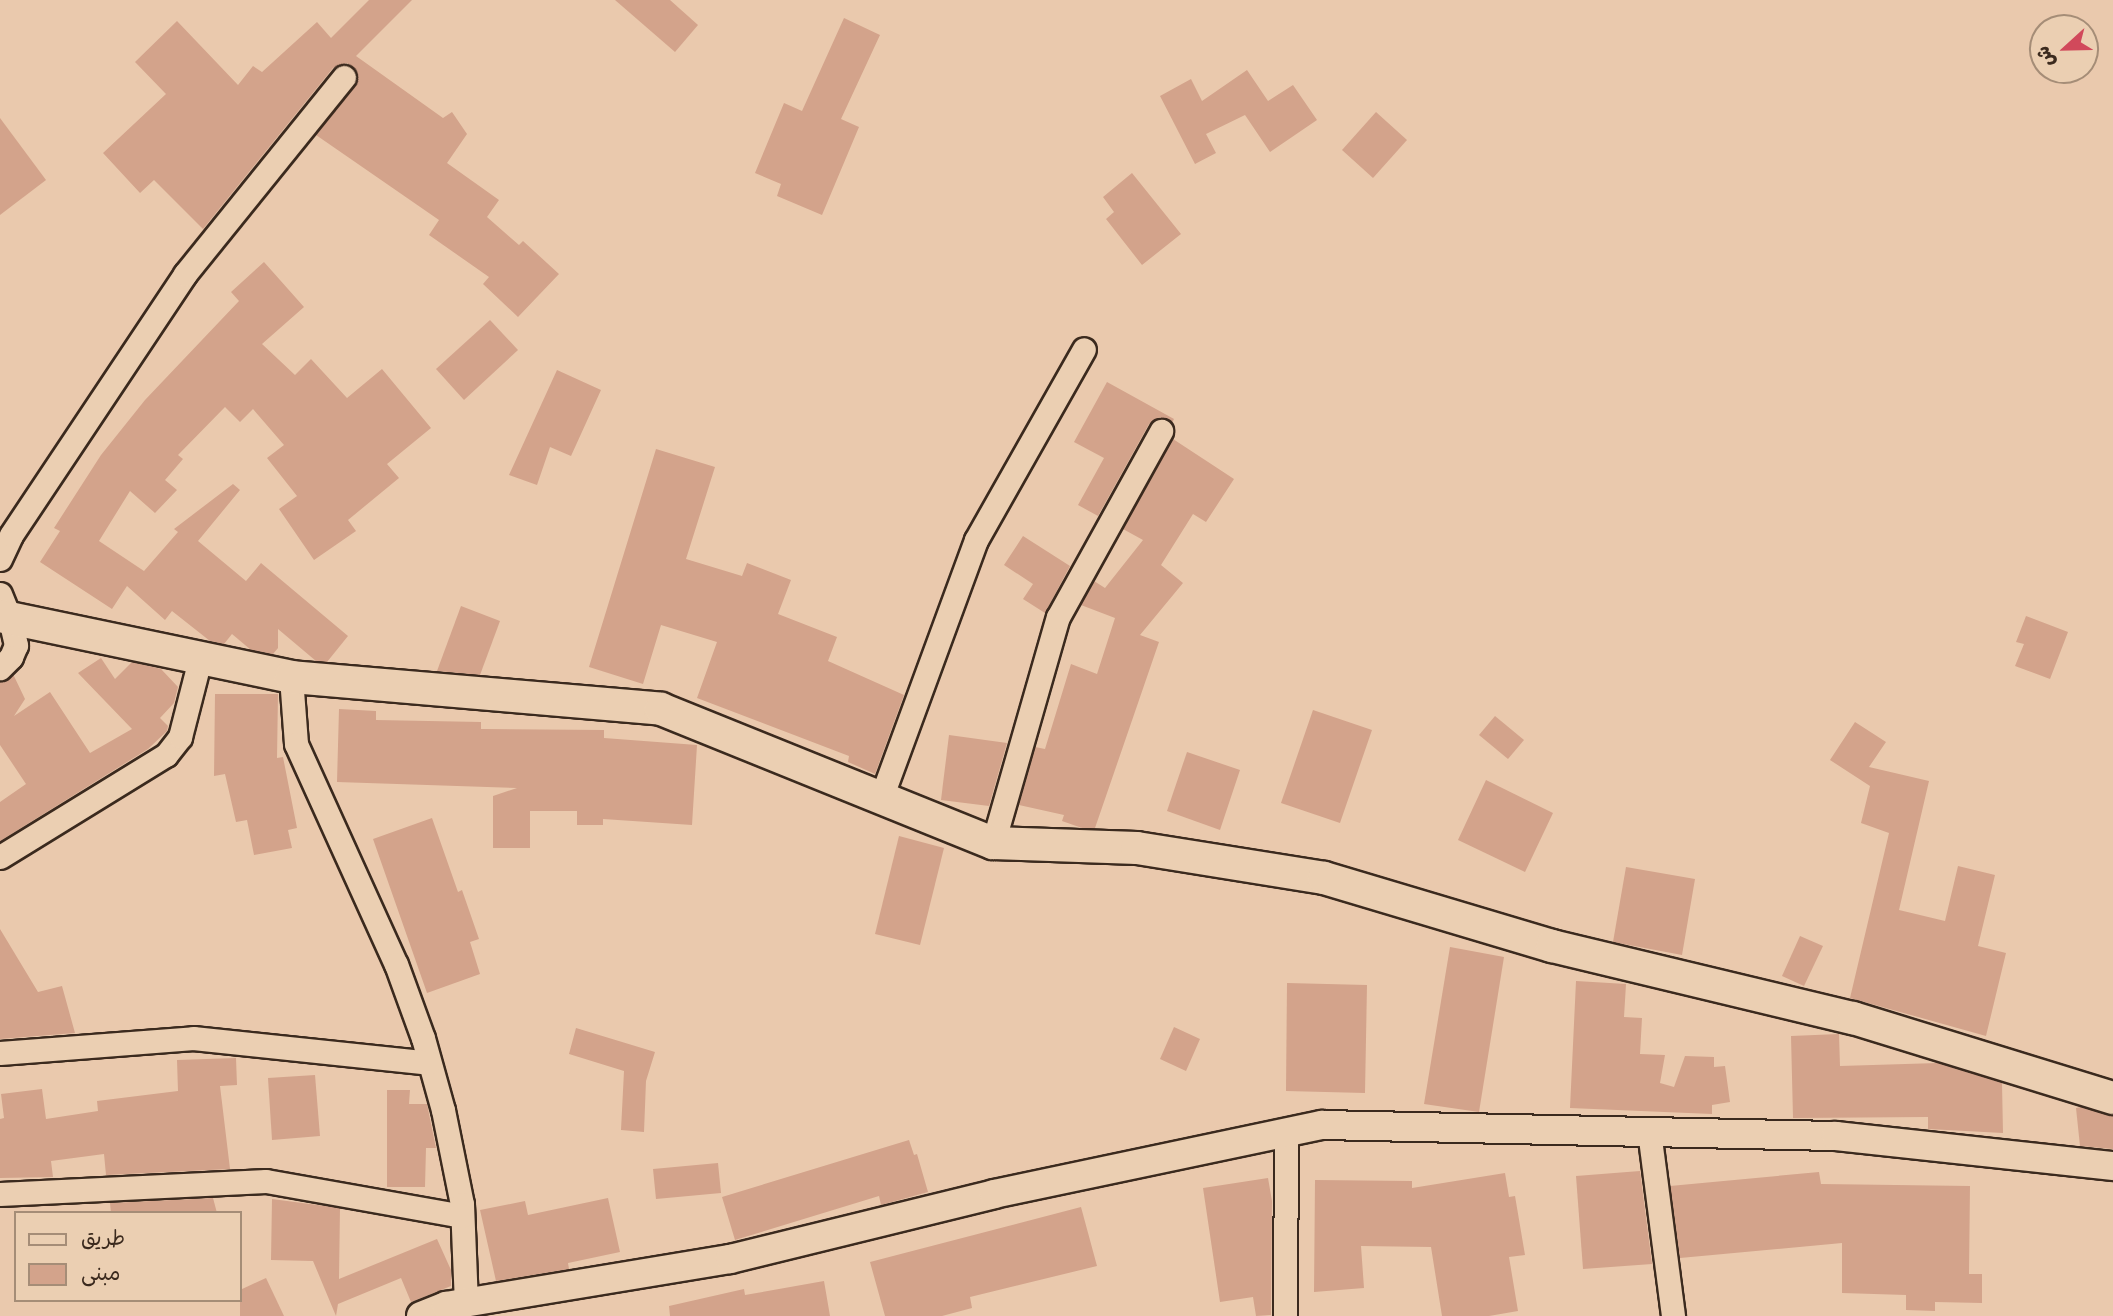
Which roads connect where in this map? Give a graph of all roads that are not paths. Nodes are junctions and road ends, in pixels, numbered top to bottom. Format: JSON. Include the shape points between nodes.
{"nodes":[{"id":1,"x":344,"y":77,"type":"dead end"},
{"id":2,"x":1084,"y":349,"type":"dead end"},
{"id":3,"x":1161,"y":431,"type":"dead end"},
{"id":4,"x":0,"y":559,"type":"edge"},
{"id":5,"x":4,"y":610,"type":"edge"},
{"id":6,"x":200,"y":659,"type":"junction"},
{"id":7,"x":0,"y":668,"type":"edge"},
{"id":8,"x":291,"y":677,"type":"junction"},
{"id":9,"x":881,"y":798,"type":"junction"},
{"id":10,"x":993,"y":843,"type":"junction"},
{"id":11,"x":0,"y":857,"type":"edge"},
{"id":12,"x":0,"y":1053,"type":"edge"},
{"id":13,"x":429,"y":1063,"type":"junction"},
{"id":14,"x":2113,"y":1098,"type":"edge"},
{"id":15,"x":1649,"y":1131,"type":"junction"},
{"id":16,"x":1286,"y":1133,"type":"junction"},
{"id":17,"x":2113,"y":1167,"type":"edge"},
{"id":18,"x":0,"y":1194,"type":"edge"},
{"id":19,"x":462,"y":1216,"type":"junction"},
{"id":20,"x":466,"y":1303,"type":"junction"},
{"id":21,"x":422,"y":1316,"type":"edge"},
{"id":22,"x":1285,"y":1316,"type":"edge"},
{"id":23,"x":1673,"y":1316,"type":"edge"}],
"edges":[{"from":1,"to":4,"type":"street","via":[[185,274],[11,535]]},
{"from":2,"to":9,"type":"street","via":[[976,540]]},
{"from":3,"to":10,"type":"street","via":[[1058,617]]},
{"from":5,"to":6,"type":"main road"},
{"from":5,"to":7,"type":"street","via":[[16,645]]},
{"from":6,"to":8,"type":"main road"},
{"from":6,"to":11,"type":"street","via":[[180,737],[166,755]]},
{"from":8,"to":9,"type":"main road","via":[[662,709]]},
{"from":8,"to":13,"type":"street","via":[[296,744],[396,964]]},
{"from":9,"to":10,"type":"main road"},
{"from":10,"to":14,"type":"main road","via":[[1137,848],[1324,878],[1552,946],[1853,1018]]},
{"from":12,"to":13,"type":"street","via":[[193,1038]]},
{"from":13,"to":19,"type":"street","via":[[443,1110]]},
{"from":15,"to":16,"type":"street","via":[[1322,1125]]},
{"from":15,"to":17,"type":"street","via":[[1836,1136]]},
{"from":15,"to":23,"type":"street"},
{"from":16,"to":20,"type":"street","via":[[995,1194],[730,1259]]},
{"from":16,"to":22,"type":"street"},
{"from":18,"to":19,"type":"street","via":[[266,1181]]},
{"from":19,"to":20,"type":"street"},
{"from":20,"to":21,"type":"street"}]}
